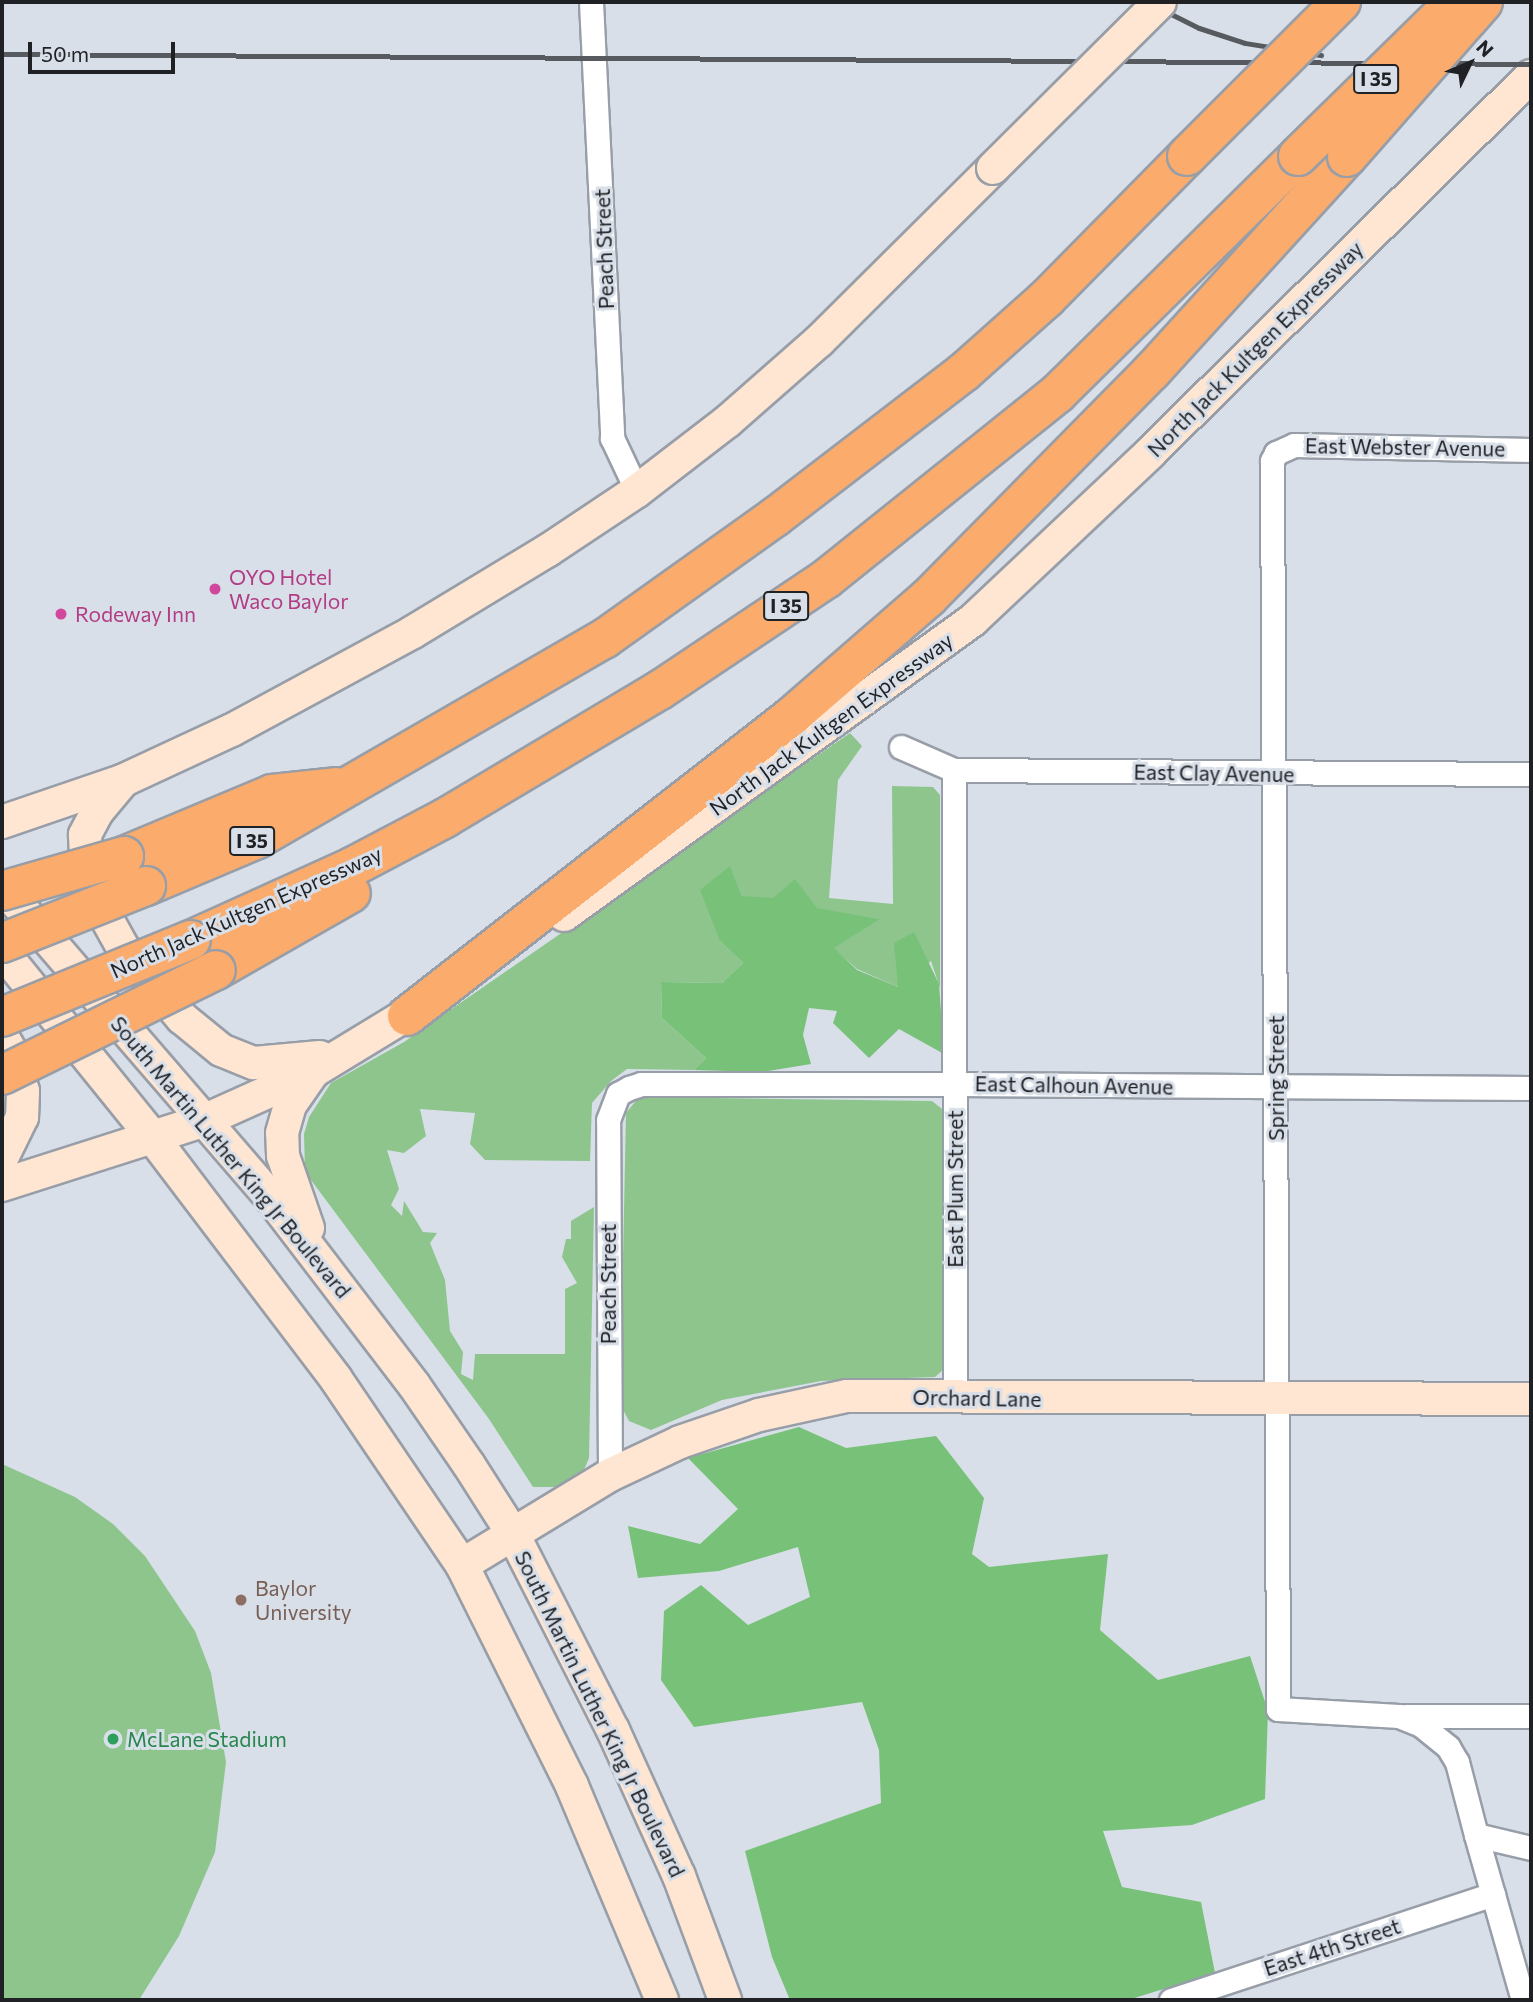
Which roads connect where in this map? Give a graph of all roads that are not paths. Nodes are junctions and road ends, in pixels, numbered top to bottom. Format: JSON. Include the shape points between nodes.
{"nodes":[{"id":1,"x":591,"y":2,"type":"edge"},
{"id":2,"x":1160,"y":2,"type":"edge"},
{"id":3,"x":1341,"y":2,"type":"edge"},
{"id":4,"x":1455,"y":2,"type":"edge"},
{"id":5,"x":1483,"y":2,"type":"edge"},
{"id":6,"x":1531,"y":76,"type":"edge"},
{"id":7,"x":1280,"y":450,"type":"joint"},
{"id":8,"x":1531,"y":450,"type":"edge"},
{"id":9,"x":637,"y":491,"type":"junction"},
{"id":10,"x":660,"y":690,"type":"junction"},
{"id":11,"x":901,"y":747,"type":"dead end"},
{"id":12,"x":954,"y":770,"type":"junction"},
{"id":13,"x":1276,"y":774,"type":"junction"},
{"id":14,"x":1531,"y":774,"type":"edge"},
{"id":15,"x":122,"y":781,"type":"junction"},
{"id":16,"x":354,"y":785,"type":"junction"},
{"id":17,"x":2,"y":822,"type":"edge"},
{"id":18,"x":2,"y":886,"type":"edge"},
{"id":19,"x":2,"y":891,"type":"edge"},
{"id":20,"x":2,"y":943,"type":"edge"},
{"id":21,"x":2,"y":951,"type":"edge"},
{"id":22,"x":407,"y":1016,"type":"junction"},
{"id":23,"x":2,"y":1017,"type":"edge"},
{"id":24,"x":2,"y":1035,"type":"edge"},
{"id":25,"x":375,"y":1035,"type":"junction"},
{"id":26,"x":314,"y":1071,"type":"junction"},
{"id":27,"x":2,"y":1075,"type":"edge"},
{"id":28,"x":955,"y":1084,"type":"junction"},
{"id":29,"x":1276,"y":1087,"type":"junction"},
{"id":30,"x":1531,"y":1088,"type":"edge"},
{"id":31,"x":618,"y":1094,"type":"joint"},
{"id":32,"x":203,"y":1121,"type":"junction"},
{"id":33,"x":154,"y":1139,"type":"junction"},
{"id":34,"x":2,"y":1158,"type":"edge"},
{"id":35,"x":2,"y":1185,"type":"edge"},
{"id":36,"x":328,"y":1270,"type":"junction"},
{"id":37,"x":955,"y":1399,"type":"junction"},
{"id":38,"x":1531,"y":1399,"type":"edge"},
{"id":39,"x":1277,"y":1400,"type":"junction"},
{"id":40,"x":610,"y":1475,"type":"junction"},
{"id":41,"x":513,"y":1534,"type":"junction"},
{"id":42,"x":462,"y":1565,"type":"junction"},
{"id":43,"x":1399,"y":1716,"type":"junction"},
{"id":44,"x":1531,"y":1716,"type":"edge"},
{"id":45,"x":1476,"y":1835,"type":"junction"},
{"id":46,"x":1531,"y":1848,"type":"edge"},
{"id":47,"x":1493,"y":1894,"type":"junction"},
{"id":48,"x":662,"y":2000,"type":"edge"},
{"id":49,"x":725,"y":2000,"type":"edge"},
{"id":50,"x":1171,"y":2000,"type":"edge"},
{"id":51,"x":1523,"y":2000,"type":"edge"}],
"edges":[{"from":1,"to":9,"type":"street","name":"Peach Street","via":[[612,438]]},
{"from":2,"to":9,"type":"main road","bridge":true,"via":[[819,341],[728,421]]},
{"from":3,"to":16,"type":"highway","number":"I 35","bridge":true,"via":[[1046,299],[903,421],[604,639]]},
{"from":4,"to":10,"type":"highway","name":"North Jack Kultgen Expressway","number":"I 35","bridge":true,"via":[[1124,330],[998,443],[826,579]]},
{"from":5,"to":22,"type":"highway","bridge":true,"via":[[1152,371],[929,597],[792,716]]},
{"from":6,"to":22,"type":"main road","name":"North Jack Kultgen Expressway","via":[[1150,453],[973,620],[633,867]]},
{"from":7,"to":8,"type":"street","name":"East Webster Avenue","via":[[1294,445]]},
{"from":7,"to":13,"type":"street","name":"Spring Street","via":[[1272,461]]},
{"from":9,"to":15,"type":"main road","via":[[391,644],[232,730]]},
{"from":10,"to":23,"type":"highway","name":"North Jack Kultgen Expressway","number":"I 35","bridge":true,"via":[[354,866],[191,940]]},
{"from":10,"to":27,"type":"highway","bridge":true,"via":[[468,820],[216,970]]},
{"from":11,"to":12,"type":"street","name":"East Clay Avenue"},
{"from":12,"to":13,"type":"street","name":"East Clay Avenue"},
{"from":12,"to":28,"type":"street","name":"East Plum Street"},
{"from":13,"to":14,"type":"street","name":"East Clay Avenue"},
{"from":13,"to":29,"type":"street","name":"Spring Street"},
{"from":15,"to":17,"type":"main road"},
{"from":15,"to":25,"type":"main road","via":[[85,835],[87,883],[123,948],[182,1018],[221,1050],[254,1063],[331,1055]]},
{"from":16,"to":19,"type":"highway","bridge":true,"via":[[272,794],[124,856]]},
{"from":16,"to":20,"type":"highway","number":"I 35","bridge":true,"via":[[257,839]]},
{"from":18,"to":32,"type":"main road","name":"South Martin Luther King Jr Boulevard"},
{"from":21,"to":33,"type":"main road"},
{"from":22,"to":25,"type":"main road","name":"North Jack Kultgen Expressway"},
{"from":24,"to":34,"type":"main road","via":[[23,1091],[22,1117]]},
{"from":25,"to":26,"type":"main road","name":"North Jack Kultgen Expressway"},
{"from":26,"to":32,"type":"main road","name":"North Jack Kultgen Expressway"},
{"from":26,"to":36,"type":"main road","via":[[290,1105],[282,1133],[283,1156]]},
{"from":28,"to":29,"type":"street","name":"East Calhoun Avenue"},
{"from":28,"to":31,"type":"street","name":"East Calhoun Avenue","via":[[642,1084]]},
{"from":28,"to":37,"type":"street","name":"East Plum Street"},
{"from":29,"to":30,"type":"street","name":"East Calhoun Avenue"},
{"from":29,"to":39,"type":"street","name":"Spring Street"},
{"from":31,"to":40,"type":"street","name":"Peach Street","via":[[608,1120]]},
{"from":32,"to":33,"type":"main road","name":"North Jack Kultgen Expressway"},
{"from":32,"to":36,"type":"main road","name":"South Martin Luther King Jr Boulevard"},
{"from":33,"to":35,"type":"main road","name":"North Jack Kultgen Expressway"},
{"from":33,"to":42,"type":"main road","via":[[336,1379]]},
{"from":36,"to":41,"type":"main road","name":"South Martin Luther King Jr Boulevard","via":[[414,1385]]},
{"from":37,"to":39,"type":"main road","name":"Orchard Lane"},
{"from":37,"to":40,"type":"main road","name":"Orchard Lane","via":[[846,1396],[784,1409],[680,1442]]},
{"from":38,"to":39,"type":"main road","name":"Orchard Lane"},
{"from":39,"to":43,"type":"street","name":"Spring Street","via":[[1278,1709]]},
{"from":40,"to":41,"type":"main road","name":"Orchard Lane"},
{"from":41,"to":42,"type":"main road","name":"Orchard Lane"},
{"from":41,"to":49,"type":"main road","name":"South Martin Luther King Jr Boulevard","via":[[646,1801]]},
{"from":42,"to":48,"type":"main road","via":[[572,1786]]},
{"from":43,"to":44,"type":"street"},
{"from":43,"to":45,"type":"street","via":[[1433,1731],[1447,1747],[1461,1776]]},
{"from":45,"to":46,"type":"street"},
{"from":45,"to":47,"type":"street"},
{"from":47,"to":50,"type":"street","name":"East 4th Street"},
{"from":47,"to":51,"type":"street"}]}
